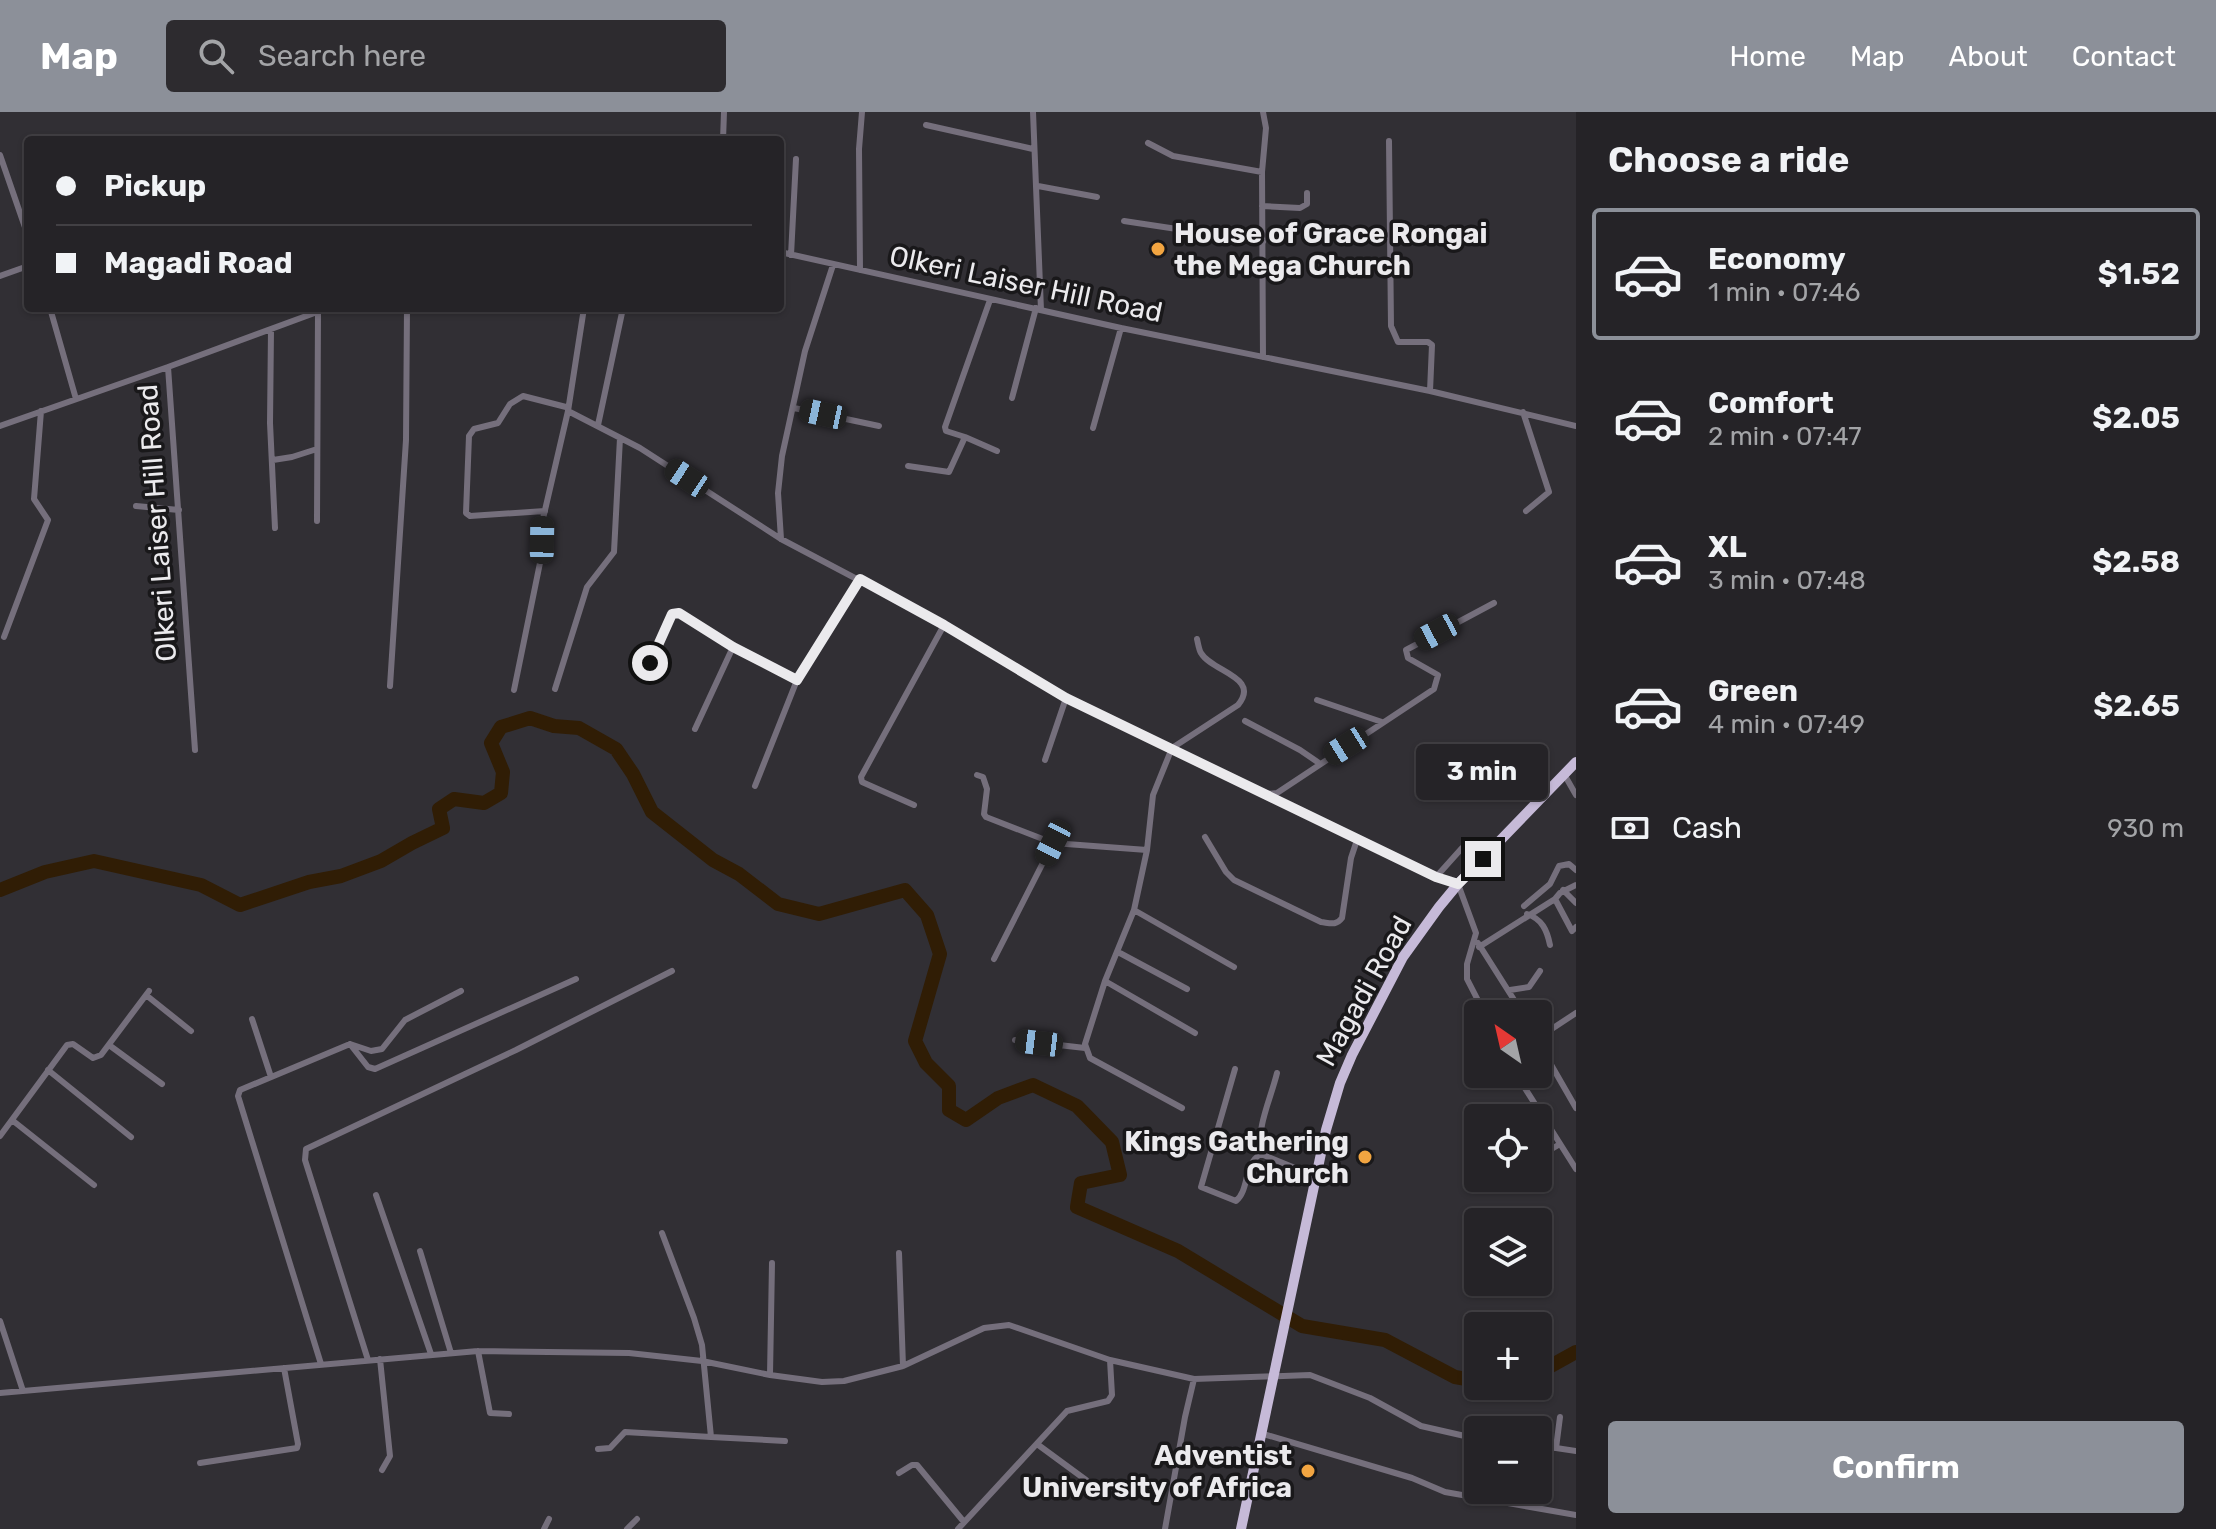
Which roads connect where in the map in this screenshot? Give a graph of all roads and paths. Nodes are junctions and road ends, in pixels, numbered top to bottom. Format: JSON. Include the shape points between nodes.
{"nodes":[{"id":1,"x":724,"y":112,"type":"edge"},
{"id":2,"x":862,"y":112,"type":"edge"},
{"id":3,"x":1033,"y":112,"type":"edge"},
{"id":4,"x":1263,"y":112,"type":"edge"},
{"id":5,"x":926,"y":125,"type":"dead end"},
{"id":6,"x":723,"y":136,"type":"edge"},
{"id":7,"x":1389,"y":141,"type":"dead end"},
{"id":8,"x":1148,"y":143,"type":"dead end"},
{"id":9,"x":1033,"y":149,"type":"junction"},
{"id":10,"x":0,"y":155,"type":"edge"},
{"id":11,"x":796,"y":159,"type":"dead end"},
{"id":12,"x":1262,"y":172,"type":"junction"},
{"id":13,"x":1038,"y":186,"type":"junction"},
{"id":14,"x":1307,"y":193,"type":"dead end"},
{"id":15,"x":1097,"y":197,"type":"dead end"},
{"id":16,"x":1262,"y":206,"type":"junction"},
{"id":17,"x":1124,"y":221,"type":"dead end"},
{"id":18,"x":24,"y":224,"type":"edge"},
{"id":19,"x":1263,"y":242,"type":"junction"},
{"id":20,"x":784,"y":253,"type":"edge"},
{"id":21,"x":791,"y":255,"type":"junction"},
{"id":22,"x":833,"y":265,"type":"junction"},
{"id":23,"x":24,"y":267,"type":"edge"},
{"id":24,"x":860,"y":270,"type":"junction"},
{"id":25,"x":0,"y":276,"type":"edge"},
{"id":26,"x":990,"y":300,"type":"junction"},
{"id":27,"x":1039,"y":309,"type":"junction"},
{"id":28,"x":51,"y":312,"type":"edge"},
{"id":29,"x":318,"y":312,"type":"joint"},
{"id":30,"x":407,"y":312,"type":"edge"},
{"id":31,"x":583,"y":312,"type":"edge"},
{"id":32,"x":622,"y":312,"type":"edge"},
{"id":33,"x":1121,"y":328,"type":"junction"},
{"id":34,"x":271,"y":330,"type":"junction"},
{"id":35,"x":1263,"y":357,"type":"junction"},
{"id":36,"x":168,"y":367,"type":"junction"},
{"id":37,"x":1430,"y":391,"type":"junction"},
{"id":38,"x":1012,"y":398,"type":"dead end"},
{"id":39,"x":76,"y":399,"type":"junction"},
{"id":40,"x":794,"y":408,"type":"junction"},
{"id":41,"x":567,"y":409,"type":"junction"},
{"id":42,"x":41,"y":411,"type":"junction"},
{"id":43,"x":1523,"y":412,"type":"junction"},
{"id":44,"x":598,"y":425,"type":"junction"},
{"id":45,"x":0,"y":426,"type":"edge"},
{"id":46,"x":879,"y":426,"type":"dead end"},
{"id":47,"x":1576,"y":426,"type":"edge"},
{"id":48,"x":1093,"y":428,"type":"dead end"},
{"id":49,"x":965,"y":437,"type":"junction"},
{"id":50,"x":620,"y":438,"type":"junction"},
{"id":51,"x":317,"y":449,"type":"junction"},
{"id":52,"x":997,"y":451,"type":"dead end"},
{"id":53,"x":273,"y":460,"type":"junction"},
{"id":54,"x":908,"y":466,"type":"dead end"},
{"id":55,"x":136,"y":506,"type":"dead end"},
{"id":56,"x":179,"y":510,"type":"junction"},
{"id":57,"x":545,"y":511,"type":"junction"},
{"id":58,"x":1526,"y":511,"type":"dead end"},
{"id":59,"x":317,"y":521,"type":"dead end"},
{"id":60,"x":275,"y":528,"type":"dead end"},
{"id":61,"x":781,"y":539,"type":"junction"},
{"id":62,"x":860,"y":579,"type":"junction"},
{"id":63,"x":1494,"y":603,"type":"dead end"},
{"id":64,"x":944,"y":625,"type":"junction"},
{"id":65,"x":4,"y":637,"type":"dead end"},
{"id":66,"x":1197,"y":639,"type":"dead end"},
{"id":67,"x":733,"y":647,"type":"junction"},
{"id":68,"x":650,"y":663,"type":"dead end"},
{"id":69,"x":797,"y":680,"type":"junction"},
{"id":70,"x":390,"y":686,"type":"dead end"},
{"id":71,"x":555,"y":689,"type":"dead end"},
{"id":72,"x":514,"y":690,"type":"dead end"},
{"id":73,"x":1066,"y":698,"type":"junction"},
{"id":74,"x":1317,"y":700,"type":"dead end"},
{"id":75,"x":1245,"y":721,"type":"dead end"},
{"id":76,"x":1382,"y":723,"type":"junction"},
{"id":77,"x":695,"y":729,"type":"dead end"},
{"id":78,"x":1172,"y":748,"type":"junction"},
{"id":79,"x":195,"y":750,"type":"dead end"},
{"id":80,"x":1045,"y":760,"type":"dead end"},
{"id":81,"x":1576,"y":762,"type":"edge"},
{"id":82,"x":1319,"y":763,"type":"junction"},
{"id":83,"x":1564,"y":774,"type":"junction"},
{"id":84,"x":977,"y":775,"type":"dead end"},
{"id":85,"x":755,"y":786,"type":"dead end"},
{"id":86,"x":1265,"y":794,"type":"junction"},
{"id":87,"x":1576,"y":795,"type":"edge"},
{"id":88,"x":914,"y":805,"type":"dead end"},
{"id":89,"x":1205,"y":837,"type":"dead end"},
{"id":90,"x":1357,"y":840,"type":"junction"},
{"id":91,"x":1053,"y":843,"type":"junction"},
{"id":92,"x":1147,"y":850,"type":"junction"},
{"id":93,"x":1483,"y":859,"type":"junction"},
{"id":94,"x":1576,"y":870,"type":"edge"},
{"id":95,"x":1436,"y":877,"type":"junction"},
{"id":96,"x":1458,"y":884,"type":"junction"},
{"id":97,"x":1550,"y":884,"type":"junction"},
{"id":98,"x":1576,"y":885,"type":"edge"},
{"id":99,"x":1562,"y":891,"type":"junction"},
{"id":100,"x":1555,"y":899,"type":"junction"},
{"id":101,"x":1576,"y":903,"type":"edge"},
{"id":102,"x":1524,"y":906,"type":"dead end"},
{"id":103,"x":1134,"y":910,"type":"junction"},
{"id":104,"x":1527,"y":914,"type":"junction"},
{"id":105,"x":1576,"y":927,"type":"edge"},
{"id":106,"x":1476,"y":933,"type":"junction"},
{"id":107,"x":1550,"y":945,"type":"dead end"},
{"id":108,"x":1479,"y":947,"type":"junction"},
{"id":109,"x":1118,"y":952,"type":"junction"},
{"id":110,"x":994,"y":959,"type":"dead end"},
{"id":111,"x":1234,"y":967,"type":"dead end"},
{"id":112,"x":672,"y":971,"type":"dead end"},
{"id":113,"x":1540,"y":971,"type":"dead end"},
{"id":114,"x":576,"y":979,"type":"dead end"},
{"id":115,"x":1105,"y":981,"type":"junction"},
{"id":116,"x":1187,"y":989,"type":"dead end"},
{"id":117,"x":1510,"y":990,"type":"junction"},
{"id":118,"x":461,"y":991,"type":"dead end"},
{"id":119,"x":1479,"y":1000,"type":"edge"},
{"id":120,"x":1515,"y":1000,"type":"edge"},
{"id":121,"x":1576,"y":1013,"type":"edge"},
{"id":122,"x":252,"y":1019,"type":"dead end"},
{"id":123,"x":1552,"y":1030,"type":"edge"},
{"id":124,"x":191,"y":1031,"type":"dead end"},
{"id":125,"x":1195,"y":1033,"type":"dead end"},
{"id":126,"x":1015,"y":1040,"type":"dead end"},
{"id":127,"x":350,"y":1044,"type":"junction"},
{"id":128,"x":109,"y":1045,"type":"junction"},
{"id":129,"x":1085,"y":1048,"type":"junction"},
{"id":130,"x":1552,"y":1065,"type":"edge"},
{"id":131,"x":1235,"y":1069,"type":"dead end"},
{"id":132,"x":48,"y":1070,"type":"junction"},
{"id":133,"x":1277,"y":1073,"type":"dead end"},
{"id":134,"x":271,"y":1077,"type":"junction"},
{"id":135,"x":162,"y":1084,"type":"dead end"},
{"id":136,"x":1525,"y":1088,"type":"edge"},
{"id":137,"x":1182,"y":1108,"type":"dead end"},
{"id":138,"x":1576,"y":1108,"type":"edge"},
{"id":139,"x":12,"y":1120,"type":"junction"},
{"id":140,"x":0,"y":1136,"type":"edge"},
{"id":141,"x":131,"y":1137,"type":"dead end"},
{"id":142,"x":1560,"y":1144,"type":"junction"},
{"id":143,"x":1552,"y":1149,"type":"edge"},
{"id":144,"x":1261,"y":1154,"type":"junction"},
{"id":145,"x":1576,"y":1169,"type":"edge"},
{"id":146,"x":1317,"y":1177,"type":"junction"},
{"id":147,"x":94,"y":1185,"type":"dead end"},
{"id":148,"x":376,"y":1195,"type":"dead end"},
{"id":149,"x":662,"y":1233,"type":"dead end"},
{"id":150,"x":420,"y":1251,"type":"dead end"},
{"id":151,"x":899,"y":1253,"type":"dead end"},
{"id":152,"x":772,"y":1263,"type":"dead end"},
{"id":153,"x":0,"y":1321,"type":"edge"},
{"id":154,"x":478,"y":1351,"type":"junction"},
{"id":155,"x":451,"y":1353,"type":"junction"},
{"id":156,"x":431,"y":1354,"type":"junction"},
{"id":157,"x":380,"y":1359,"type":"junction"},
{"id":158,"x":368,"y":1360,"type":"junction"},
{"id":159,"x":1110,"y":1360,"type":"junction"},
{"id":160,"x":702,"y":1361,"type":"junction"},
{"id":161,"x":321,"y":1364,"type":"junction"},
{"id":162,"x":903,"y":1366,"type":"junction"},
{"id":163,"x":284,"y":1368,"type":"junction"},
{"id":164,"x":1276,"y":1374,"type":"junction"},
{"id":165,"x":770,"y":1375,"type":"junction"},
{"id":166,"x":1194,"y":1379,"type":"junction"},
{"id":167,"x":23,"y":1391,"type":"junction"},
{"id":168,"x":0,"y":1393,"type":"edge"},
{"id":169,"x":509,"y":1414,"type":"dead end"},
{"id":170,"x":1560,"y":1417,"type":"dead end"},
{"id":171,"x":1260,"y":1433,"type":"junction"},
{"id":172,"x":1464,"y":1436,"type":"edge"},
{"id":173,"x":711,"y":1437,"type":"junction"},
{"id":174,"x":785,"y":1441,"type":"dead end"},
{"id":175,"x":1037,"y":1444,"type":"junction"},
{"id":176,"x":1552,"y":1448,"type":"edge"},
{"id":177,"x":1556,"y":1448,"type":"junction"},
{"id":178,"x":598,"y":1449,"type":"dead end"},
{"id":179,"x":1576,"y":1451,"type":"edge"},
{"id":180,"x":200,"y":1463,"type":"dead end"},
{"id":181,"x":382,"y":1470,"type":"dead end"},
{"id":182,"x":899,"y":1473,"type":"dead end"},
{"id":183,"x":1086,"y":1480,"type":"dead end"},
{"id":184,"x":1576,"y":1515,"type":"edge"},
{"id":185,"x":549,"y":1519,"type":"dead end"},
{"id":186,"x":637,"y":1519,"type":"dead end"},
{"id":187,"x":964,"y":1522,"type":"junction"},
{"id":188,"x":544,"y":1529,"type":"edge"},
{"id":189,"x":627,"y":1529,"type":"edge"},
{"id":190,"x":958,"y":1529,"type":"edge"},
{"id":191,"x":1165,"y":1529,"type":"edge"},
{"id":192,"x":1241,"y":1529,"type":"edge"}],
"edges":[{"from":1,"to":6,"type":"street"},
{"from":2,"to":24,"type":"street"},
{"from":3,"to":9,"type":"street"},
{"from":4,"to":12,"type":"street"},
{"from":5,"to":9,"type":"street"},
{"from":7,"to":37,"type":"street","via":[[1391,326],[1398,342],[1432,345]]},
{"from":8,"to":12,"type":"street","via":[[1173,156]]},
{"from":9,"to":13,"type":"street"},
{"from":10,"to":18,"type":"street"},
{"from":11,"to":21,"type":"street"},
{"from":12,"to":16,"type":"street"},
{"from":13,"to":15,"type":"street"},
{"from":13,"to":27,"type":"street"},
{"from":14,"to":16,"type":"street","via":[[1307,204],[1300,208]]},
{"from":16,"to":19,"type":"street"},
{"from":17,"to":19,"type":"street"},
{"from":19,"to":35,"type":"street"},
{"from":20,"to":21,"type":"street","name":"Olkeri Laiser Hill Road"},
{"from":21,"to":22,"type":"street","name":"Olkeri Laiser Hill Road"},
{"from":22,"to":24,"type":"street","name":"Olkeri Laiser Hill Road"},
{"from":22,"to":40,"type":"street","via":[[805,351]]},
{"from":23,"to":25,"type":"street"},
{"from":24,"to":26,"type":"street","name":"Olkeri Laiser Hill Road"},
{"from":26,"to":27,"type":"street","name":"Olkeri Laiser Hill Road"},
{"from":26,"to":49,"type":"street","via":[[945,427]]},
{"from":27,"to":33,"type":"street","name":"Olkeri Laiser Hill Road"},
{"from":27,"to":38,"type":"street"},
{"from":28,"to":39,"type":"street"},
{"from":29,"to":34,"type":"street","name":"Olkeri Laiser Hill Road"},
{"from":29,"to":51,"type":"street"},
{"from":30,"to":70,"type":"street","via":[[406,440]]},
{"from":31,"to":41,"type":"street"},
{"from":32,"to":44,"type":"street"},
{"from":33,"to":35,"type":"street","name":"Olkeri Laiser Hill Road"},
{"from":33,"to":48,"type":"street"},
{"from":34,"to":36,"type":"street","name":"Olkeri Laiser Hill Road"},
{"from":34,"to":53,"type":"street"},
{"from":35,"to":37,"type":"street","name":"Olkeri Laiser Hill Road"},
{"from":36,"to":39,"type":"street"},
{"from":36,"to":56,"type":"street","name":"Olkeri Laiser Hill Road"},
{"from":37,"to":43,"type":"street","name":"Olkeri Laiser Hill Road"},
{"from":39,"to":42,"type":"street"},
{"from":40,"to":46,"type":"street"},
{"from":40,"to":61,"type":"street","via":[[778,493]]},
{"from":41,"to":44,"type":"street"},
{"from":41,"to":57,"type":"street"},
{"from":41,"to":57,"type":"street","via":[[523,396],[510,404],[498,423],[474,429],[469,436],[466,513]]},
{"from":42,"to":45,"type":"street"},
{"from":42,"to":65,"type":"street","via":[[34,499],[48,520]]},
{"from":43,"to":47,"type":"street","name":"Olkeri Laiser Hill Road"},
{"from":43,"to":58,"type":"street","via":[[1549,492]]},
{"from":44,"to":50,"type":"street"},
{"from":49,"to":52,"type":"street"},
{"from":49,"to":54,"type":"street","via":[[947,473]]},
{"from":50,"to":61,"type":"street"},
{"from":50,"to":71,"type":"street","via":[[614,552],[587,587]]},
{"from":51,"to":53,"type":"street"},
{"from":51,"to":59,"type":"street"},
{"from":53,"to":60,"type":"street"},
{"from":55,"to":56,"type":"street"},
{"from":56,"to":79,"type":"street","name":"Olkeri Laiser Hill Road"},
{"from":57,"to":72,"type":"street","via":[[541,558]]},
{"from":61,"to":62,"type":"street"},
{"from":62,"to":64,"type":"street"},
{"from":62,"to":69,"type":"street"},
{"from":63,"to":76,"type":"street","via":[[1406,650],[1408,658],[1439,678],[1434,689]]},
{"from":64,"to":73,"type":"street"},
{"from":64,"to":88,"type":"street","via":[[861,777]]},
{"from":66,"to":78,"type":"street","via":[[1203,655],[1241,682],[1244,696]]},
{"from":67,"to":68,"type":"street","via":[[674,613]]},
{"from":67,"to":69,"type":"street"},
{"from":67,"to":77,"type":"street"},
{"from":69,"to":85,"type":"street"},
{"from":73,"to":78,"type":"street"},
{"from":73,"to":80,"type":"street"},
{"from":74,"to":76,"type":"street"},
{"from":75,"to":82,"type":"street"},
{"from":76,"to":82,"type":"street"},
{"from":78,"to":86,"type":"street"},
{"from":78,"to":92,"type":"street","via":[[1153,795]]},
{"from":81,"to":83,"type":"highway","name":"Magadi Road"},
{"from":82,"to":86,"type":"street","via":[[1277,793]]},
{"from":83,"to":87,"type":"street"},
{"from":83,"to":93,"type":"highway","name":"Magadi Road"},
{"from":84,"to":91,"type":"street","via":[[987,789],[984,816]]},
{"from":86,"to":90,"type":"street"},
{"from":89,"to":90,"type":"street","via":[[1234,880],[1332,924],[1342,918]]},
{"from":90,"to":95,"type":"street"},
{"from":91,"to":92,"type":"street"},
{"from":91,"to":110,"type":"street"},
{"from":92,"to":103,"type":"street"},
{"from":93,"to":95,"type":"street","via":[[1462,848]]},
{"from":93,"to":96,"type":"highway","name":"Magadi Road"},
{"from":94,"to":97,"type":"street","via":[[1569,864],[1559,866]]},
{"from":95,"to":96,"type":"street"},
{"from":96,"to":106,"type":"street"},
{"from":96,"to":146,"type":"highway","name":"Magadi Road","via":[[1403,957],[1352,1055]]},
{"from":97,"to":99,"type":"street"},
{"from":97,"to":102,"type":"street"},
{"from":98,"to":99,"type":"street"},
{"from":99,"to":100,"type":"street"},
{"from":99,"to":101,"type":"street"},
{"from":100,"to":104,"type":"street"},
{"from":100,"to":105,"type":"street","via":[[1572,931]]},
{"from":103,"to":109,"type":"street"},
{"from":103,"to":111,"type":"street"},
{"from":104,"to":107,"type":"street","via":[[1545,928]]},
{"from":104,"to":108,"type":"street"},
{"from":106,"to":108,"type":"street"},
{"from":106,"to":119,"type":"street","via":[[1466,972]]},
{"from":108,"to":117,"type":"street"},
{"from":109,"to":115,"type":"street"},
{"from":109,"to":116,"type":"street"},
{"from":112,"to":158,"type":"street","via":[[306,1149],[305,1160]]},
{"from":113,"to":117,"type":"street","via":[[1529,987]]},
{"from":114,"to":127,"type":"street","via":[[375,1069]]},
{"from":115,"to":125,"type":"street"},
{"from":115,"to":129,"type":"street"},
{"from":117,"to":120,"type":"street"},
{"from":118,"to":127,"type":"street","via":[[405,1020],[382,1049]]},
{"from":121,"to":123,"type":"street"},
{"from":122,"to":134,"type":"street"},
{"from":124,"to":128,"type":"street","via":[[148,993]]},
{"from":126,"to":129,"type":"street"},
{"from":127,"to":134,"type":"street"},
{"from":128,"to":132,"type":"street","via":[[93,1058],[67,1045]]},
{"from":128,"to":135,"type":"street"},
{"from":129,"to":137,"type":"street","via":[[1090,1058]]},
{"from":130,"to":138,"type":"street"},
{"from":131,"to":144,"type":"street","via":[[1200,1185],[1236,1201],[1251,1164]]},
{"from":132,"to":139,"type":"street"},
{"from":132,"to":141,"type":"street"},
{"from":133,"to":144,"type":"street","via":[[1261,1126]]},
{"from":134,"to":161,"type":"street","via":[[240,1090],[238,1096]]},
{"from":136,"to":142,"type":"street"},
{"from":139,"to":140,"type":"street"},
{"from":139,"to":147,"type":"street"},
{"from":142,"to":143,"type":"street"},
{"from":142,"to":145,"type":"street"},
{"from":144,"to":146,"type":"street"},
{"from":146,"to":164,"type":"highway","name":"Magadi Road"},
{"from":148,"to":156,"type":"street"},
{"from":149,"to":160,"type":"street","via":[[694,1318]]},
{"from":150,"to":155,"type":"street"},
{"from":151,"to":162,"type":"street"},
{"from":152,"to":165,"type":"street"},
{"from":153,"to":167,"type":"street"},
{"from":154,"to":155,"type":"street"},
{"from":154,"to":160,"type":"street","via":[[629,1353]]},
{"from":154,"to":169,"type":"street","via":[[490,1413]]},
{"from":155,"to":156,"type":"street"},
{"from":156,"to":157,"type":"street"},
{"from":157,"to":158,"type":"street"},
{"from":157,"to":181,"type":"street","via":[[390,1456]]},
{"from":158,"to":161,"type":"street"},
{"from":159,"to":162,"type":"street","via":[[1023,1329],[995,1325]]},
{"from":159,"to":166,"type":"street"},
{"from":159,"to":175,"type":"street","via":[[1108,1401],[1067,1411]]},
{"from":160,"to":165,"type":"street"},
{"from":160,"to":173,"type":"street"},
{"from":161,"to":163,"type":"street"},
{"from":162,"to":165,"type":"street","via":[[844,1381]]},
{"from":163,"to":167,"type":"street"},
{"from":163,"to":180,"type":"street","via":[[297,1448]]},
{"from":164,"to":166,"type":"street"},
{"from":164,"to":171,"type":"highway","name":"Magadi Road"},
{"from":164,"to":172,"type":"street","via":[[1310,1375],[1370,1398],[1421,1426]]},
{"from":166,"to":191,"type":"street"},
{"from":167,"to":168,"type":"street"},
{"from":170,"to":177,"type":"street"},
{"from":171,"to":184,"type":"street","via":[[1445,1492]]},
{"from":171,"to":192,"type":"highway","name":"Magadi Road"},
{"from":173,"to":174,"type":"street"},
{"from":173,"to":178,"type":"street","via":[[625,1432],[610,1448]]},
{"from":175,"to":183,"type":"street"},
{"from":175,"to":187,"type":"street"},
{"from":176,"to":177,"type":"street"},
{"from":177,"to":179,"type":"street"},
{"from":182,"to":187,"type":"street","via":[[917,1465]]},
{"from":185,"to":188,"type":"street"},
{"from":186,"to":189,"type":"street"},
{"from":187,"to":190,"type":"street"}]}
